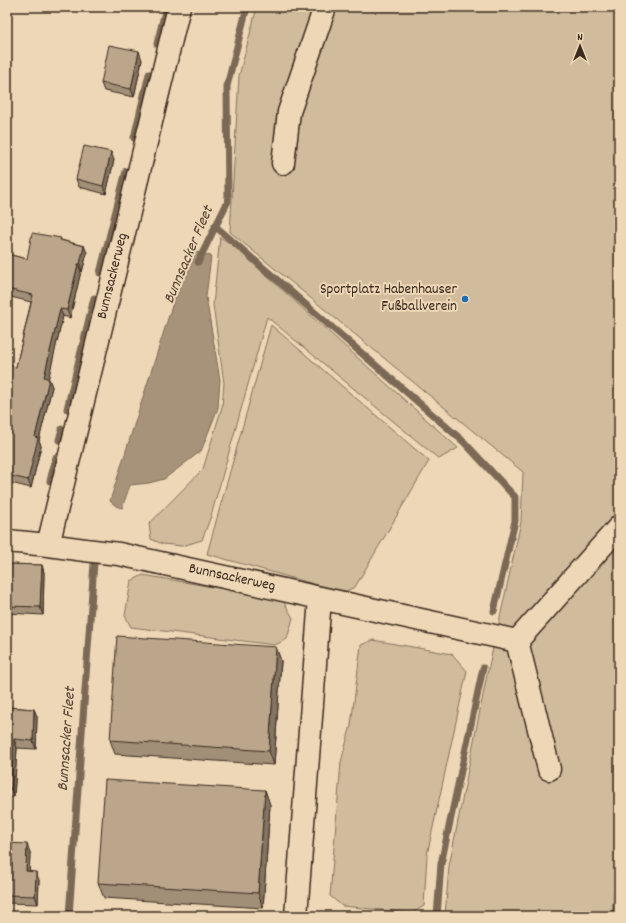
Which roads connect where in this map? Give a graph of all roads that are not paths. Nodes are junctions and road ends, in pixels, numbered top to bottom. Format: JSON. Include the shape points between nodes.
{"nodes":[{"id":1,"x":179,"y":7,"type":"edge"},
{"id":2,"x":325,"y":7,"type":"edge"},
{"id":3,"x":283,"y":163,"type":"dead end"},
{"id":4,"x":619,"y":527,"type":"edge"},
{"id":5,"x":7,"y":541,"type":"edge"},
{"id":6,"x":48,"y":545,"type":"junction"},
{"id":7,"x":320,"y":598,"type":"junction"},
{"id":8,"x":517,"y":641,"type":"junction"},
{"id":9,"x":549,"y":769,"type":"dead end"},
{"id":10,"x":296,"y":916,"type":"edge"}],
"edges":[{"from":1,"to":6,"type":"street","name":"Bunnsackerweg"},
{"from":2,"to":3,"type":"street","via":[[289,112]]},
{"from":4,"to":8,"type":"street"},
{"from":5,"to":6,"type":"street","name":"Bunnsackerweg"},
{"from":6,"to":7,"type":"street","name":"Bunnsackerweg","via":[[119,554]]},
{"from":7,"to":8,"type":"street","name":"Bunnsackerweg"},
{"from":7,"to":10,"type":"street"},
{"from":8,"to":9,"type":"street"}]}
